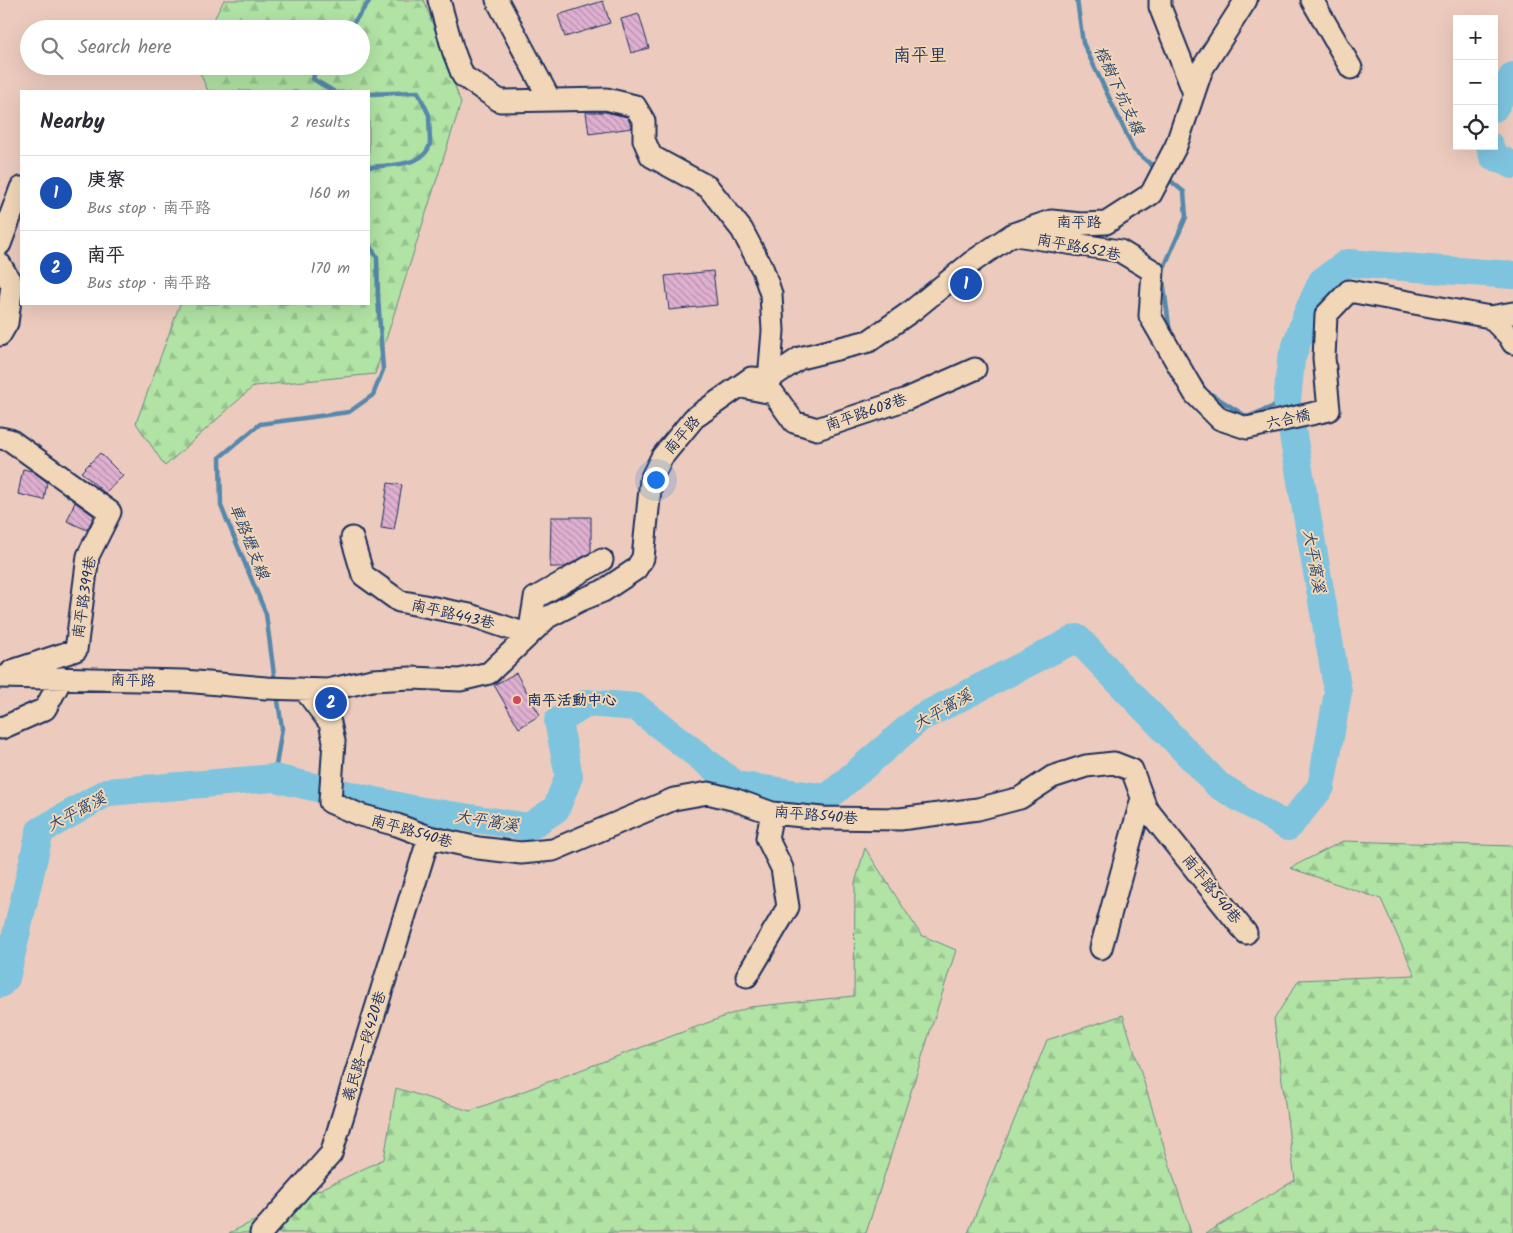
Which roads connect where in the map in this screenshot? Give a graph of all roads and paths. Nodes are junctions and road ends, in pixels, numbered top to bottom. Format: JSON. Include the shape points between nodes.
{"nodes":[{"id":1,"x":439,"y":0,"type":"edge"},
{"id":2,"x":497,"y":0,"type":"edge"},
{"id":3,"x":1160,"y":0,"type":"edge"},
{"id":4,"x":1246,"y":0,"type":"edge"},
{"id":5,"x":1312,"y":0,"type":"edge"},
{"id":6,"x":1351,"y":68,"type":"dead end"},
{"id":7,"x":1194,"y":94,"type":"junction"},
{"id":8,"x":550,"y":100,"type":"junction"},
{"id":9,"x":20,"y":191,"type":"edge"},
{"id":10,"x":1013,"y":234,"type":"junction"},
{"id":11,"x":0,"y":244,"type":"edge"},
{"id":12,"x":0,"y":264,"type":"edge"},
{"id":13,"x":1513,"y":313,"type":"edge"},
{"id":14,"x":1490,"y":317,"type":"junction"},
{"id":15,"x":0,"y":335,"type":"edge"},
{"id":16,"x":1513,"y":344,"type":"edge"},
{"id":17,"x":975,"y":369,"type":"dead end"},
{"id":18,"x":769,"y":379,"type":"junction"},
{"id":19,"x":739,"y":387,"type":"junction"},
{"id":20,"x":1247,"y":428,"type":"joint"},
{"id":21,"x":0,"y":438,"type":"edge"},
{"id":22,"x":352,"y":538,"type":"dead end"},
{"id":23,"x":602,"y":560,"type":"dead end"},
{"id":24,"x":530,"y":635,"type":"junction"},
{"id":25,"x":0,"y":676,"type":"edge"},
{"id":26,"x":62,"y":678,"type":"junction"},
{"id":27,"x":304,"y":689,"type":"junction"},
{"id":28,"x":2,"y":728,"type":"dead end"},
{"id":29,"x":1142,"y":798,"type":"junction"},
{"id":30,"x":772,"y":813,"type":"junction"},
{"id":31,"x":429,"y":837,"type":"junction"},
{"id":32,"x":1246,"y":933,"type":"dead end"},
{"id":33,"x":1101,"y":948,"type":"dead end"},
{"id":34,"x":747,"y":976,"type":"dead end"},
{"id":35,"x":260,"y":1233,"type":"edge"}],
"edges":[{"from":1,"to":8,"type":"street","via":[[452,50],[463,76],[500,101]]},
{"from":2,"to":8,"type":"street"},
{"from":3,"to":7,"type":"street"},
{"from":4,"to":7,"type":"street","via":[[1202,70]]},
{"from":5,"to":6,"type":"street"},
{"from":7,"to":10,"type":"street","name":"南平路","via":[[1176,146],[1151,194],[1106,223],[1051,221]]},
{"from":8,"to":18,"type":"street","via":[[606,99],[635,106],[644,121],[644,140],[652,156],[708,187],[742,230],[764,270],[770,294],[773,332]]},
{"from":9,"to":11,"type":"street"},
{"from":10,"to":18,"type":"street","name":"南平路","via":[[869,342],[800,358]]},
{"from":10,"to":20,"type":"street","name":"南平路652巷","via":[[1120,251],[1153,271],[1150,316],[1169,353],[1195,394],[1220,418]]},
{"from":12,"to":15,"type":"street","via":[[12,284],[7,324]]},
{"from":13,"to":14,"type":"street"},
{"from":14,"to":16,"type":"street"},
{"from":14,"to":20,"type":"street","name":"六合橋","via":[[1349,290],[1326,315],[1324,358],[1329,410]]},
{"from":17,"to":19,"type":"street","name":"南平路608巷","via":[[907,399],[818,429],[794,422],[773,393]]},
{"from":18,"to":19,"type":"street","name":"南平路","via":[[751,378]]},
{"from":19,"to":24,"type":"street","name":"南平路","via":[[694,418],[662,457],[652,479],[643,558],[636,569],[603,591],[548,617]]},
{"from":21,"to":25,"type":"street","name":"南平路399巷","via":[[10,440],[110,512],[88,556],[76,650]]},
{"from":22,"to":24,"type":"street","name":"南平路443巷","via":[[363,575],[399,601],[470,615]]},
{"from":23,"to":24,"type":"street","via":[[535,598]]},
{"from":24,"to":27,"type":"street","name":"南平路","via":[[489,673],[460,680],[372,680],[328,690]]},
{"from":25,"to":26,"type":"street","name":"南平路"},
{"from":26,"to":27,"type":"street","name":"南平路"},
{"from":26,"to":28,"type":"street","via":[[45,709]]},
{"from":27,"to":31,"type":"street","name":"南平路540巷","via":[[330,723],[334,741],[330,802]]},
{"from":29,"to":30,"type":"street","name":"南平路540巷","via":[[1132,770],[1114,763],[1086,766],[1052,777],[1020,798],[978,809],[900,820]]},
{"from":29,"to":32,"type":"street","name":"南平路540巷","via":[[1146,808]]},
{"from":29,"to":33,"type":"street"},
{"from":30,"to":31,"type":"street","name":"南平路540巷","via":[[708,793],[674,799],[553,850],[521,853]]},
{"from":30,"to":34,"type":"street","via":[[767,838],[782,868],[788,906]]},
{"from":31,"to":35,"type":"street","name":"義民路一段420巷","via":[[331,1154]]}]}
